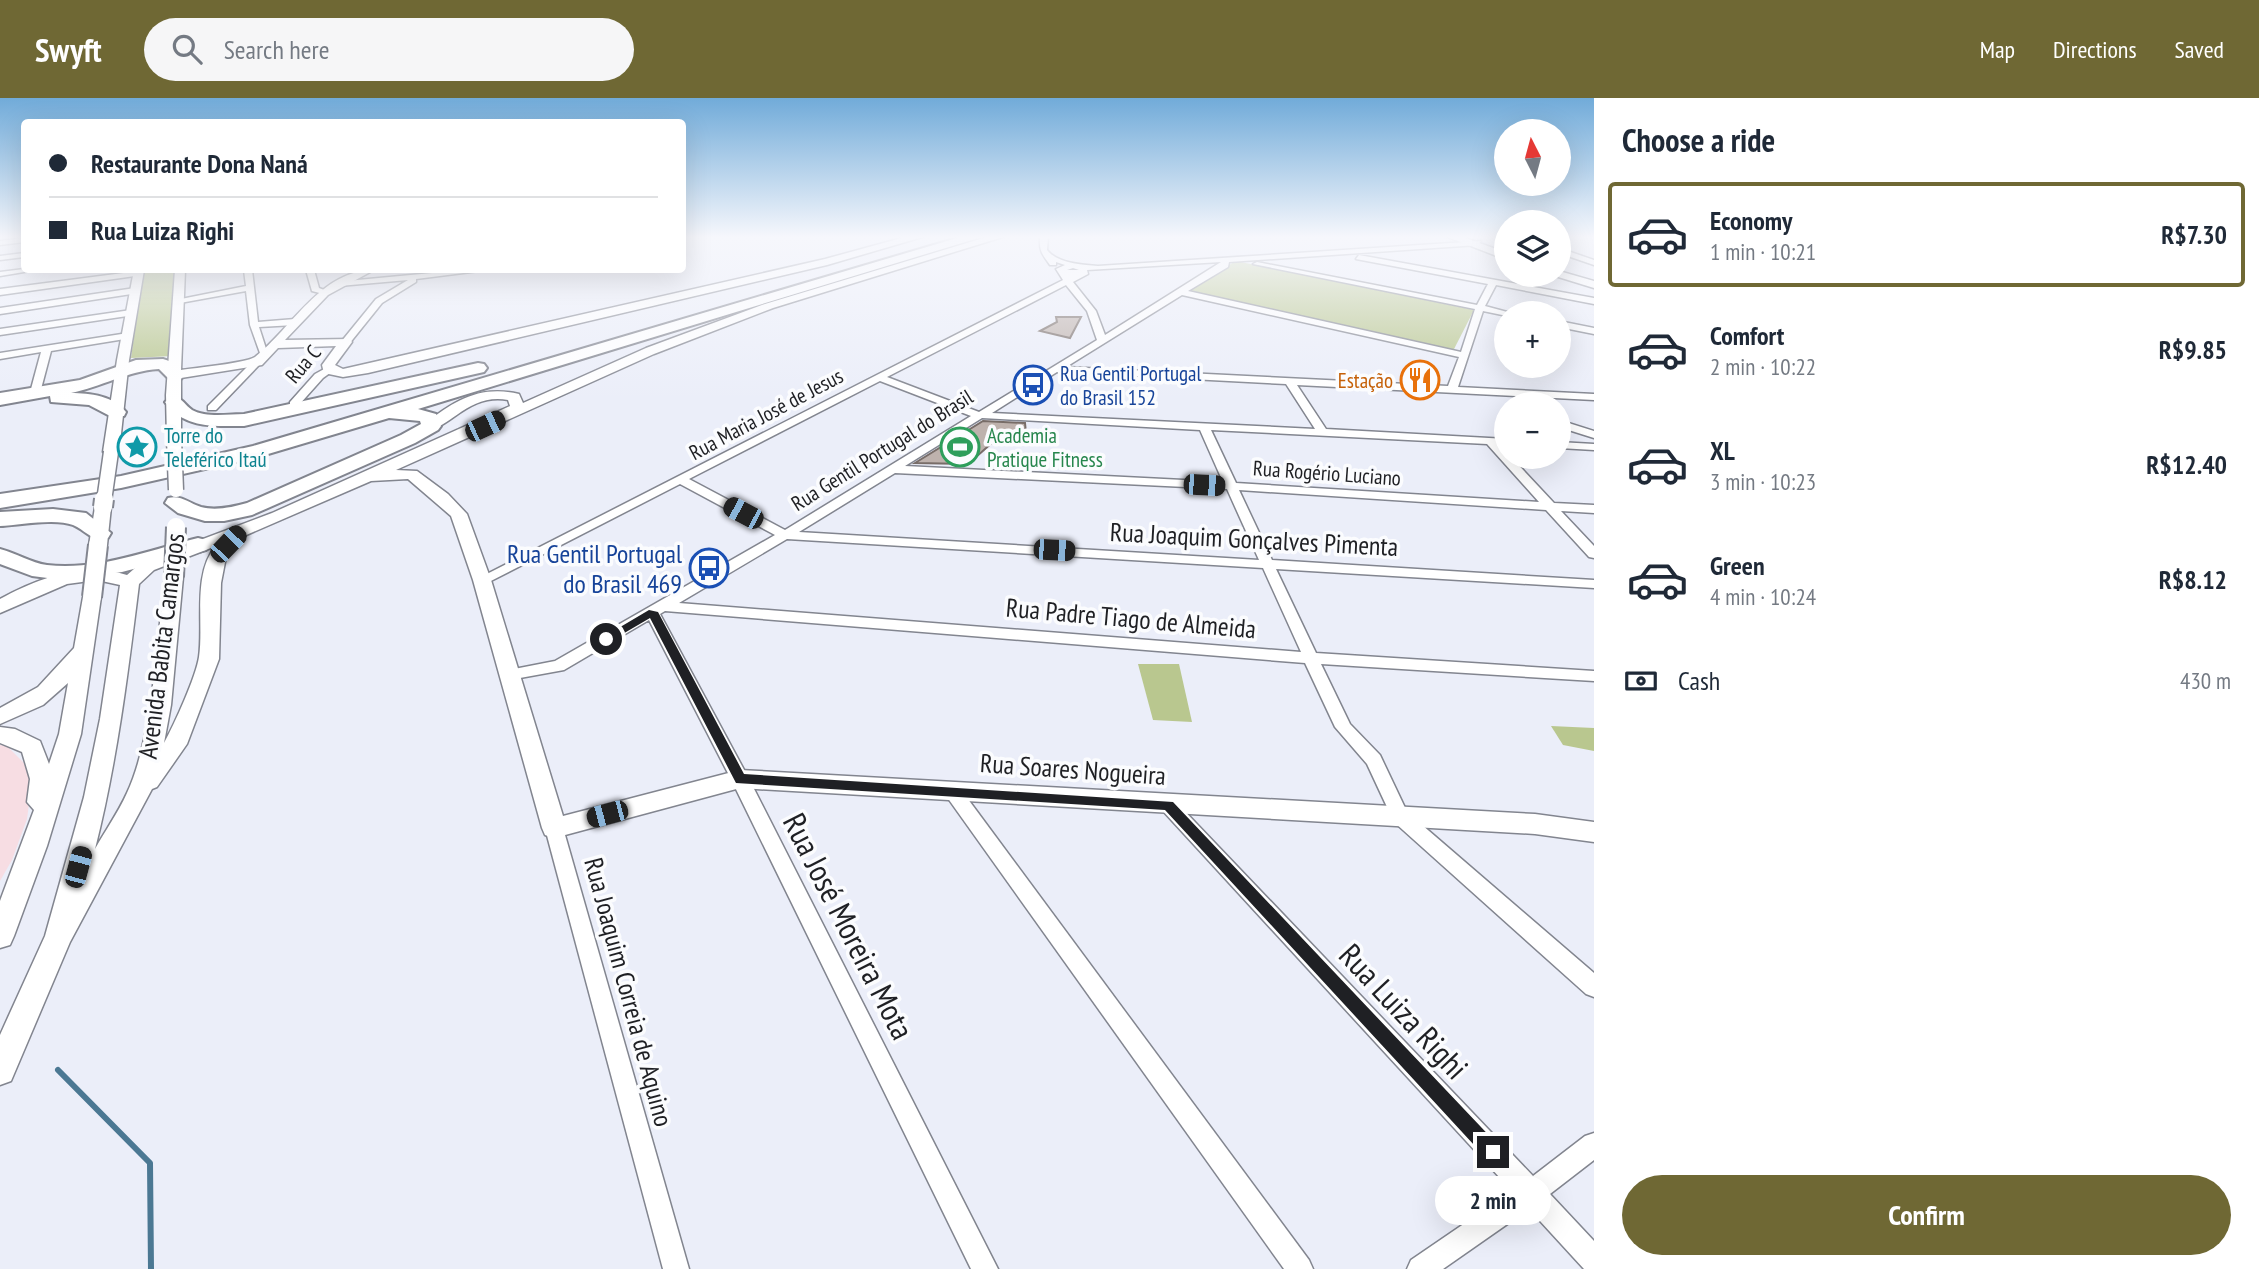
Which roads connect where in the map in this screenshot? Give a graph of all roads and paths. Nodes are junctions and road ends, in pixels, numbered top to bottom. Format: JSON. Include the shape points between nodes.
{"nodes":[{"id":1,"x":135,"y":291,"type":"joint"},
{"id":2,"x":180,"y":291,"type":"edge"},
{"id":3,"x":234,"y":291,"type":"edge"},
{"id":4,"x":249,"y":291,"type":"edge"},
{"id":5,"x":319,"y":291,"type":"edge"},
{"id":6,"x":328,"y":291,"type":"edge"},
{"id":7,"x":394,"y":291,"type":"edge"},
{"id":8,"x":721,"y":291,"type":"edge"},
{"id":9,"x":759,"y":291,"type":"edge"},
{"id":10,"x":798,"y":291,"type":"edge"},
{"id":11,"x":820,"y":291,"type":"edge"},
{"id":12,"x":1051,"y":291,"type":"edge"},
{"id":13,"x":1076,"y":291,"type":"edge"},
{"id":14,"x":1395,"y":291,"type":"edge"},
{"id":15,"x":1489,"y":291,"type":"edge"},
{"id":16,"x":1539,"y":291,"type":"edge"},
{"id":17,"x":1178,"y":292,"type":"joint"},
{"id":18,"x":324,"y":293,"type":"junction"},
{"id":19,"x":180,"y":300,"type":"junction"},
{"id":20,"x":1594,"y":301,"type":"edge"},
{"id":21,"x":769,"y":306,"type":"junction"},
{"id":22,"x":1480,"y":308,"type":"junction"},
{"id":23,"x":0,"y":311,"type":"edge"},
{"id":24,"x":1494,"y":311,"type":"edge"},
{"id":25,"x":131,"y":313,"type":"junction"},
{"id":26,"x":701,"y":320,"type":"junction"},
{"id":27,"x":295,"y":322,"type":"junction"},
{"id":28,"x":1099,"y":322,"type":"junction"},
{"id":29,"x":254,"y":325,"type":"junction"},
{"id":30,"x":1125,"y":325,"type":"junction"},
{"id":31,"x":1571,"y":326,"type":"edge"},
{"id":32,"x":1594,"y":331,"type":"edge"},
{"id":33,"x":0,"y":332,"type":"edge"},
{"id":34,"x":128,"y":337,"type":"junction"},
{"id":35,"x":1101,"y":339,"type":"junction"},
{"id":36,"x":346,"y":342,"type":"junction"},
{"id":37,"x":589,"y":345,"type":"junction"},
{"id":38,"x":47,"y":349,"type":"junction"},
{"id":39,"x":650,"y":351,"type":"junction"},
{"id":40,"x":266,"y":353,"type":"junction"},
{"id":41,"x":1463,"y":355,"type":"junction"},
{"id":42,"x":0,"y":356,"type":"edge"},
{"id":43,"x":122,"y":369,"type":"junction"},
{"id":44,"x":1053,"y":369,"type":"junction"},
{"id":45,"x":329,"y":370,"type":"junction"},
{"id":46,"x":175,"y":375,"type":"junction"},
{"id":47,"x":879,"y":377,"type":"junction"},
{"id":48,"x":1290,"y":382,"type":"junction"},
{"id":49,"x":36,"y":389,"type":"dead end"},
{"id":50,"x":1452,"y":391,"type":"junction"},
{"id":51,"x":1469,"y":392,"type":"junction"},
{"id":52,"x":1594,"y":397,"type":"edge"},
{"id":53,"x":0,"y":399,"type":"edge"},
{"id":54,"x":1494,"y":401,"type":"edge"},
{"id":55,"x":174,"y":402,"type":"junction"},
{"id":56,"x":295,"y":404,"type":"dead end"},
{"id":57,"x":0,"y":405,"type":"edge"},
{"id":58,"x":212,"y":408,"type":"dead end"},
{"id":59,"x":117,"y":412,"type":"junction"},
{"id":60,"x":513,"y":413,"type":"junction"},
{"id":61,"x":978,"y":415,"type":"junction"},
{"id":62,"x":431,"y":425,"type":"junction"},
{"id":63,"x":1203,"y":425,"type":"junction"},
{"id":64,"x":327,"y":426,"type":"junction"},
{"id":65,"x":485,"y":426,"type":"junction"},
{"id":66,"x":1571,"y":427,"type":"edge"},
{"id":67,"x":1322,"y":432,"type":"junction"},
{"id":68,"x":1594,"y":435,"type":"edge"},
{"id":69,"x":1490,"y":441,"type":"junction"},
{"id":70,"x":1494,"y":441,"type":"edge"},
{"id":71,"x":1571,"y":446,"type":"edge"},
{"id":72,"x":1594,"y":447,"type":"edge"},
{"id":73,"x":465,"y":449,"type":"junction"},
{"id":74,"x":891,"y":469,"type":"junction"},
{"id":75,"x":411,"y":474,"type":"junction"},
{"id":76,"x":365,"y":477,"type":"junction"},
{"id":77,"x":682,"y":480,"type":"junction"},
{"id":78,"x":1231,"y":486,"type":"junction"},
{"id":79,"x":0,"y":491,"type":"edge"},
{"id":80,"x":176,"y":496,"type":"junction"},
{"id":81,"x":0,"y":501,"type":"edge"},
{"id":82,"x":1550,"y":506,"type":"junction"},
{"id":83,"x":1594,"y":509,"type":"edge"},
{"id":84,"x":0,"y":519,"type":"edge"},
{"id":85,"x":239,"y":532,"type":"junction"},
{"id":86,"x":785,"y":535,"type":"junction"},
{"id":87,"x":99,"y":539,"type":"junction"},
{"id":88,"x":198,"y":545,"type":"junction"},
{"id":89,"x":1594,"y":554,"type":"edge"},
{"id":90,"x":0,"y":556,"type":"edge"},
{"id":91,"x":1269,"y":563,"type":"junction"},
{"id":92,"x":482,"y":580,"type":"junction"},
{"id":93,"x":130,"y":582,"type":"junction"},
{"id":94,"x":1594,"y":584,"type":"edge"},
{"id":95,"x":0,"y":607,"type":"edge"},
{"id":96,"x":658,"y":609,"type":"junction"},
{"id":97,"x":82,"y":649,"type":"junction"},
{"id":98,"x":1313,"y":658,"type":"junction"},
{"id":99,"x":509,"y":675,"type":"junction"},
{"id":100,"x":1594,"y":676,"type":"edge"},
{"id":101,"x":0,"y":716,"type":"edge"},
{"id":102,"x":0,"y":735,"type":"edge"},
{"id":103,"x":740,"y":779,"type":"junction"},
{"id":104,"x":953,"y":792,"type":"junction"},
{"id":105,"x":139,"y":794,"type":"junction"},
{"id":106,"x":1168,"y":805,"type":"junction"},
{"id":107,"x":1400,"y":817,"type":"junction"},
{"id":108,"x":554,"y":828,"type":"junction"},
{"id":109,"x":1594,"y":832,"type":"edge"},
{"id":110,"x":34,"y":846,"type":"junction"},
{"id":111,"x":0,"y":936,"type":"edge"},
{"id":112,"x":59,"y":936,"type":"junction"},
{"id":113,"x":1594,"y":987,"type":"edge"},
{"id":114,"x":0,"y":1070,"type":"edge"},
{"id":115,"x":1594,"y":1145,"type":"edge"},
{"id":116,"x":1531,"y":1193,"type":"junction"},
{"id":117,"x":1594,"y":1260,"type":"edge"},
{"id":118,"x":676,"y":1269,"type":"edge"},
{"id":119,"x":985,"y":1269,"type":"edge"},
{"id":120,"x":1300,"y":1269,"type":"edge"},
{"id":121,"x":1420,"y":1269,"type":"edge"}],
"edges":[{"from":1,"to":23,"type":"street"},
{"from":1,"to":25,"type":"main road"},
{"from":2,"to":19,"type":"main road","name":"Avenida Babita Camargos"},
{"from":3,"to":19,"type":"street"},
{"from":4,"to":29,"type":"street"},
{"from":5,"to":18,"type":"street"},
{"from":6,"to":18,"type":"main road"},
{"from":7,"to":36,"type":"street","name":"Rua C"},
{"from":8,"to":45,"type":"main road","via":[[368,369]]},
{"from":9,"to":37,"type":"highway"},
{"from":10,"to":26,"type":"highway"},
{"from":11,"to":21,"type":"main road"},
{"from":12,"to":47,"type":"street","name":"Rua Maria José de Jesus"},
{"from":13,"to":28,"type":"street"},
{"from":14,"to":22,"type":"street"},
{"from":15,"to":22,"type":"street"},
{"from":16,"to":20,"type":"street"},
{"from":17,"to":30,"type":"street","name":"Rua Gentil Portugal do Brasil"},
{"from":17,"to":41,"type":"street"},
{"from":18,"to":27,"type":"main road"},
{"from":19,"to":46,"type":"main road","name":"Avenida Babita Camargos"},
{"from":21,"to":26,"type":"highway"},
{"from":21,"to":39,"type":"main road"},
{"from":22,"to":24,"type":"street"},
{"from":22,"to":41,"type":"street"},
{"from":25,"to":33,"type":"street"},
{"from":25,"to":34,"type":"main road"},
{"from":26,"to":64,"type":"highway"},
{"from":27,"to":29,"type":"street"},
{"from":27,"to":40,"type":"main road"},
{"from":28,"to":30,"type":"street"},
{"from":28,"to":35,"type":"street"},
{"from":29,"to":40,"type":"street"},
{"from":30,"to":35,"type":"street","name":"Rua Gentil Portugal do Brasil"},
{"from":31,"to":32,"type":"street"},
{"from":34,"to":38,"type":"street"},
{"from":34,"to":43,"type":"main road"},
{"from":35,"to":44,"type":"street","name":"Rua Gentil Portugal do Brasil"},
{"from":36,"to":40,"type":"main road"},
{"from":36,"to":45,"type":"main road","name":"Rua C"},
{"from":37,"to":55,"type":"highway","via":[[259,418],[209,420],[187,415]]},
{"from":37,"to":64,"type":"highway"},
{"from":38,"to":42,"type":"street"},
{"from":38,"to":49,"type":"street"},
{"from":39,"to":60,"type":"main road"},
{"from":39,"to":73,"type":"main road","via":[[634,372]]},
{"from":40,"to":46,"type":"main road"},
{"from":40,"to":58,"type":"street"},
{"from":41,"to":50,"type":"street"},
{"from":43,"to":46,"type":"highway","via":[[156,363],[167,365]]},
{"from":43,"to":53,"type":"highway","via":[[84,385]]},
{"from":43,"to":59,"type":"main road"},
{"from":44,"to":48,"type":"street"},
{"from":44,"to":61,"type":"street","name":"Rua Gentil Portugal do Brasil"},
{"from":45,"to":56,"type":"street","name":"Rua C"},
{"from":46,"to":55,"type":"main road","name":"Avenida Babita Camargos"},
{"from":47,"to":61,"type":"street"},
{"from":47,"to":77,"type":"street","name":"Rua Maria José de Jesus"},
{"from":48,"to":50,"type":"street"},
{"from":48,"to":67,"type":"street"},
{"from":50,"to":51,"type":"street"},
{"from":51,"to":52,"type":"street"},
{"from":51,"to":54,"type":"street"},
{"from":55,"to":80,"type":"main road","name":"Avenida Babita Camargos","bridge":true},
{"from":57,"to":59,"type":"highway","via":[[83,398]]},
{"from":59,"to":87,"type":"main road","bridge":true},
{"from":60,"to":62,"type":"main road","via":[[517,406],[514,397],[482,395],[464,401]]},
{"from":60,"to":65,"type":"main road"},
{"from":61,"to":63,"type":"street"},
{"from":61,"to":74,"type":"street","name":"Rua Gentil Portugal do Brasil"},
{"from":62,"to":64,"type":"highway","via":[[422,415],[404,414]]},
{"from":62,"to":80,"type":"highway","via":[[255,508],[233,514],[190,513]]},
{"from":63,"to":67,"type":"street"},
{"from":63,"to":78,"type":"street"},
{"from":64,"to":79,"type":"highway","via":[[171,462]]},
{"from":64,"to":81,"type":"highway","via":[[183,470]]},
{"from":65,"to":73,"type":"main road"},
{"from":65,"to":76,"type":"main road"},
{"from":66,"to":68,"type":"street"},
{"from":67,"to":69,"type":"street"},
{"from":69,"to":70,"type":"street"},
{"from":69,"to":82,"type":"street"},
{"from":71,"to":72,"type":"street"},
{"from":73,"to":75,"type":"main road"},
{"from":74,"to":78,"type":"street","name":"Rua Rogério Luciano"},
{"from":74,"to":86,"type":"street","name":"Rua Gentil Portugal do Brasil"},
{"from":75,"to":76,"type":"main road"},
{"from":75,"to":92,"type":"main road","name":"Rua Joaquim Correia de Aquino","via":[[459,514]]},
{"from":76,"to":85,"type":"main road"},
{"from":77,"to":86,"type":"street"},
{"from":77,"to":92,"type":"street","name":"Rua Maria José de Jesus"},
{"from":78,"to":82,"type":"street","name":"Rua Rogério Luciano"},
{"from":78,"to":91,"type":"street"},
{"from":80,"to":105,"type":"main road","name":"Avenida Babita Camargos","bridge":true,"via":[[174,577],[160,705]]},
{"from":82,"to":83,"type":"street","name":"Rua Rogério Luciano"},
{"from":82,"to":89,"type":"street"},
{"from":84,"to":87,"type":"highway","via":[[78,517]]},
{"from":85,"to":88,"type":"main road"},
{"from":85,"to":105,"type":"main road","via":[[217,556],[209,659],[176,744]]},
{"from":86,"to":91,"type":"street","name":"Rua Joaquim Gonçalves Pimenta"},
{"from":86,"to":96,"type":"street","name":"Rua Gentil Portugal do Brasil"},
{"from":87,"to":97,"type":"main road","bridge":true},
{"from":88,"to":90,"type":"highway","via":[[64,573],[34,570]]},
{"from":88,"to":93,"type":"main road","via":[[148,566]]},
{"from":91,"to":94,"type":"street","name":"Rua Joaquim Gonçalves Pimenta"},
{"from":91,"to":98,"type":"street"},
{"from":92,"to":99,"type":"main road","name":"Rua Joaquim Correia de Aquino"},
{"from":93,"to":95,"type":"main road","via":[[118,576],[78,577],[36,589]]},
{"from":93,"to":112,"type":"main road","via":[[96,797]]},
{"from":96,"to":98,"type":"street","name":"Rua Padre Tiago de Almeida"},
{"from":96,"to":99,"type":"street","name":"Rua Gentil Portugal do Brasil","via":[[559,666]]},
{"from":96,"to":103,"type":"street","name":"Rua José Moreira Mota"},
{"from":97,"to":101,"type":"main road","via":[[44,696]]},
{"from":97,"to":110,"type":"main road","via":[[70,734]]},
{"from":98,"to":100,"type":"street","name":"Rua Padre Tiago de Almeida"},
{"from":98,"to":107,"type":"street","via":[[1343,727],[1374,760]]},
{"from":99,"to":108,"type":"main road","name":"Rua Joaquim Correia de Aquino"},
{"from":102,"to":110,"type":"main road","via":[[32,747],[42,779]]},
{"from":103,"to":104,"type":"main road","name":"Rua Soares Nogueira"},
{"from":103,"to":108,"type":"main road","name":"Rua Soares Nogueira"},
{"from":103,"to":119,"type":"street","name":"Rua José Moreira Mota"},
{"from":104,"to":106,"type":"main road","name":"Rua Soares Nogueira"},
{"from":104,"to":120,"type":"street"},
{"from":105,"to":112,"type":"main road","name":"Avenida Babita Camargos"},
{"from":106,"to":107,"type":"main road","name":"Rua Soares Nogueira"},
{"from":106,"to":116,"type":"street","name":"Rua Luiza Righi"},
{"from":107,"to":109,"type":"main road","name":"Rua Soares Nogueira"},
{"from":107,"to":113,"type":"street"},
{"from":108,"to":118,"type":"street","name":"Rua Joaquim Correia de Aquino"},
{"from":110,"to":111,"type":"main road"},
{"from":112,"to":114,"type":"main road","name":"Avenida Babita Camargos"},
{"from":115,"to":116,"type":"street"},
{"from":116,"to":117,"type":"street","name":"Rua Luiza Righi"},
{"from":116,"to":121,"type":"street"}]}
